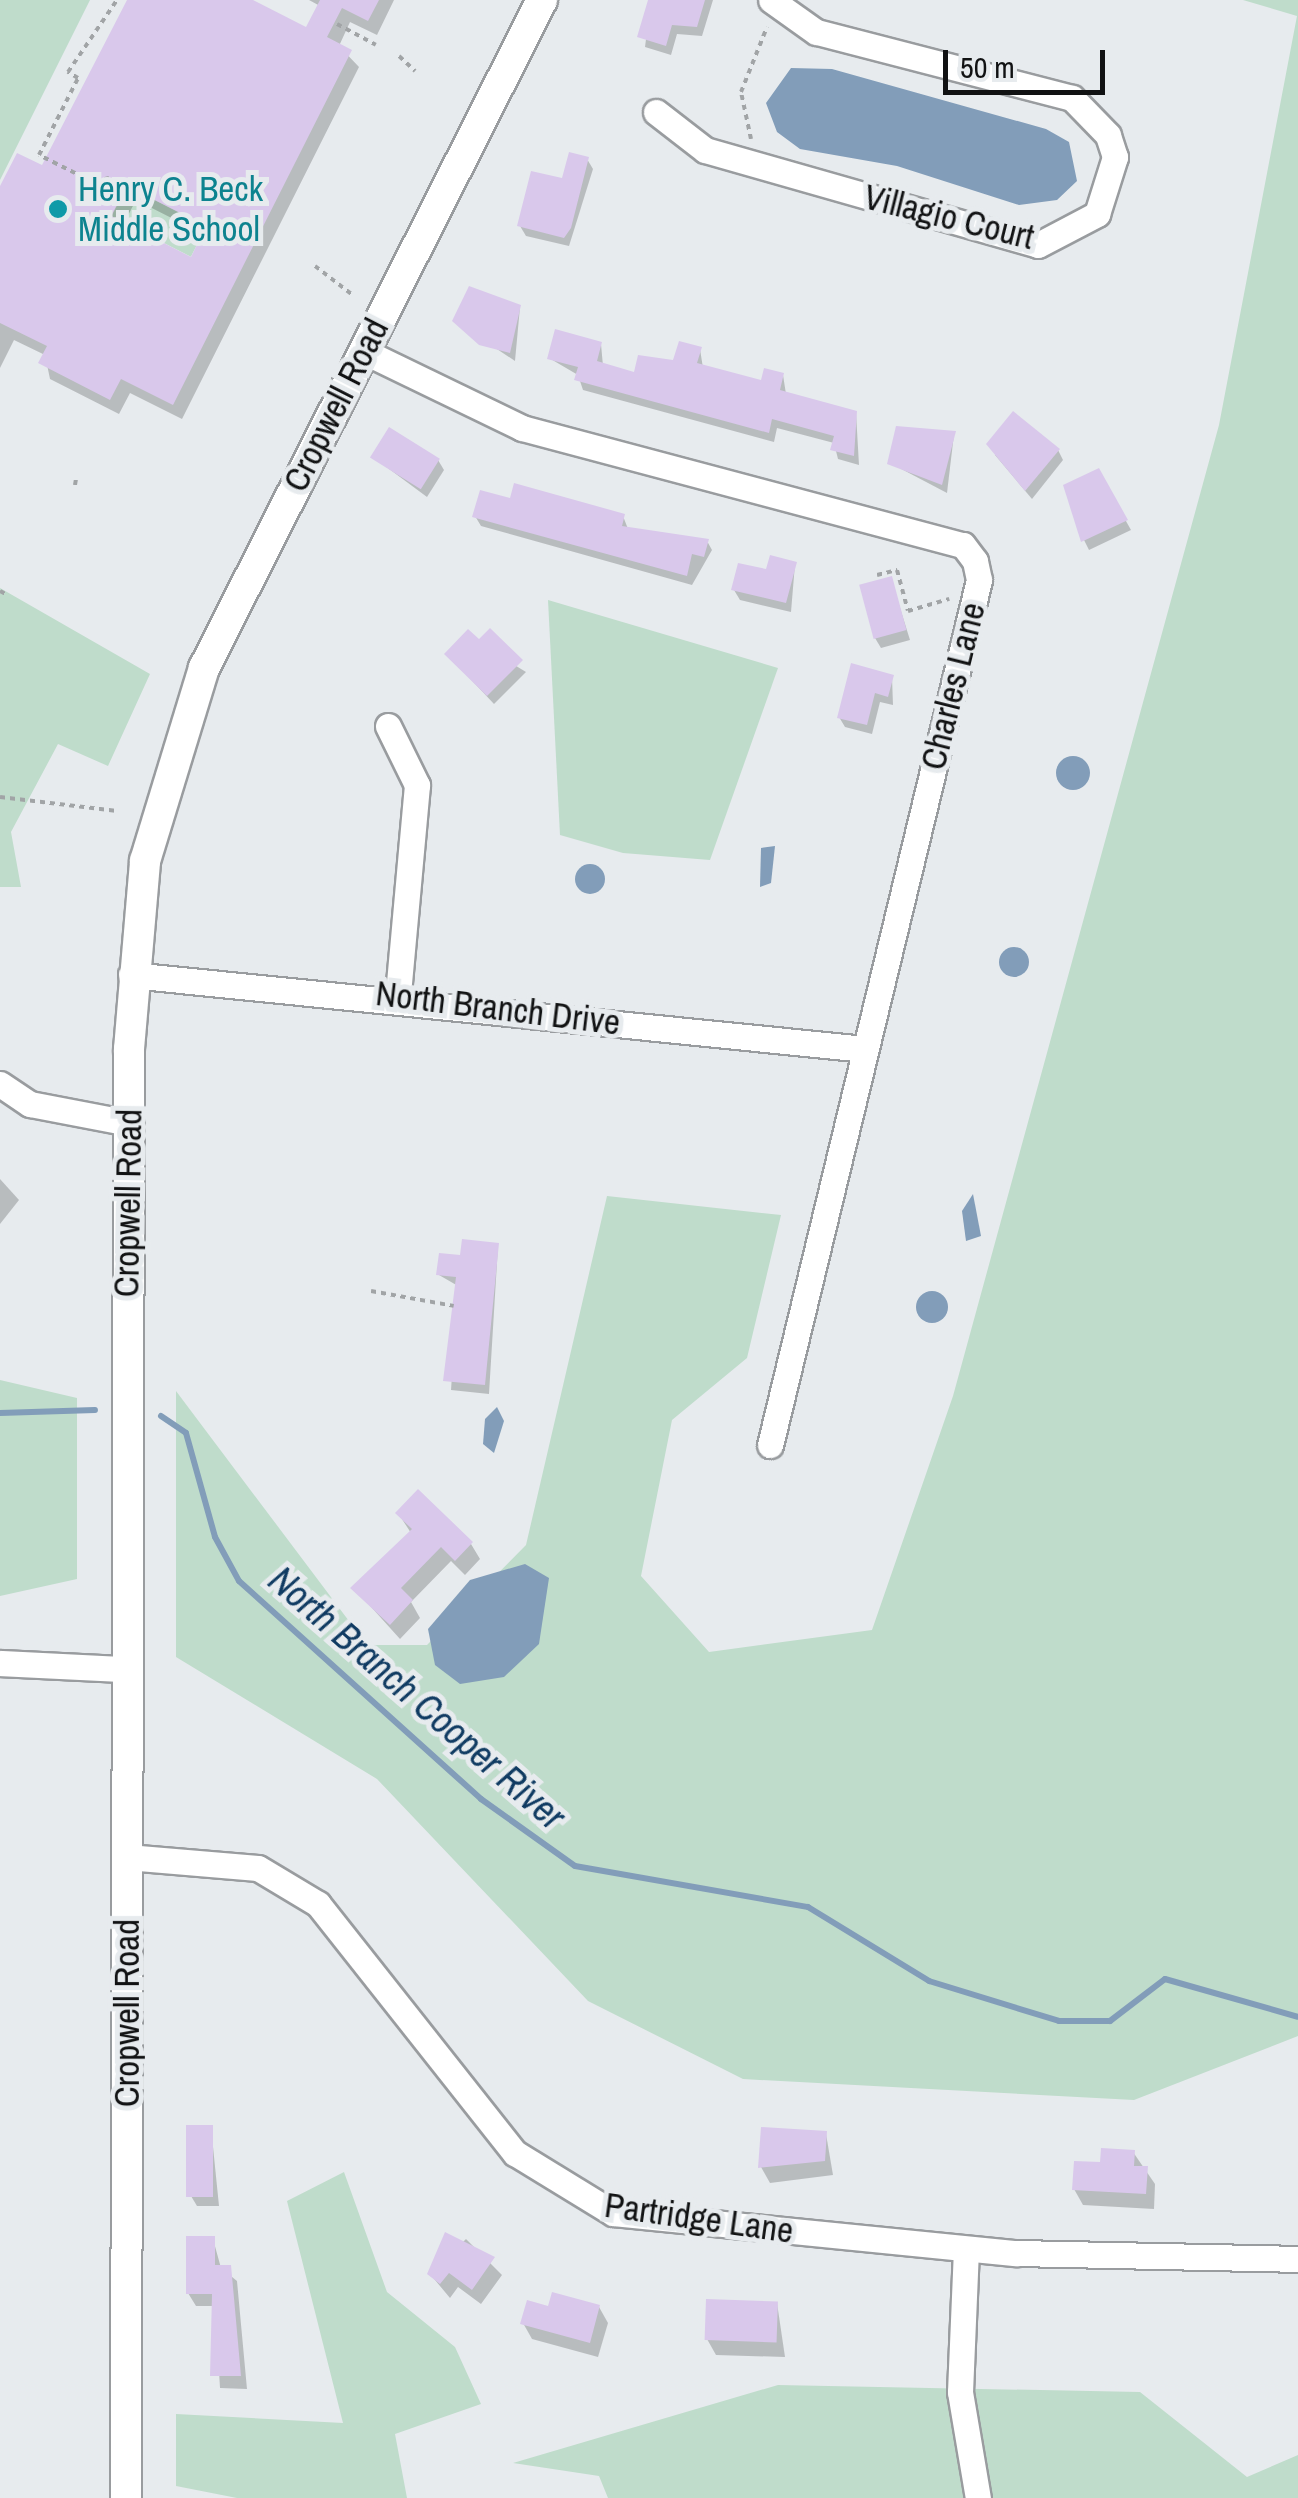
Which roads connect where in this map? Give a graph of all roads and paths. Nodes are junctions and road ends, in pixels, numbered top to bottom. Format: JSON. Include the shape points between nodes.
{"nodes":[{"id":1,"x":117,"y":0,"type":"edge"},
{"id":2,"x":542,"y":0,"type":"edge"},
{"id":3,"x":769,"y":12,"type":"edge"},
{"id":4,"x":337,"y":24,"type":"dead end"},
{"id":5,"x":376,"y":45,"type":"dead end"},
{"id":6,"x":398,"y":56,"type":"dead end"},
{"id":7,"x":415,"y":71,"type":"dead end"},
{"id":8,"x":656,"y":112,"type":"dead end"},
{"id":9,"x":753,"y":143,"type":"dead end"},
{"id":10,"x":109,"y":178,"type":"dead end"},
{"id":11,"x":315,"y":266,"type":"dead end"},
{"id":12,"x":354,"y":296,"type":"dead end"},
{"id":13,"x":363,"y":351,"type":"junction"},
{"id":14,"x":877,"y":575,"type":"dead end"},
{"id":15,"x":954,"y":598,"type":"dead end"},
{"id":16,"x":388,"y":726,"type":"dead end"},
{"id":17,"x":0,"y":797,"type":"edge"},
{"id":18,"x":117,"y":811,"type":"dead end"},
{"id":19,"x":131,"y":974,"type":"junction"},
{"id":20,"x":398,"y":996,"type":"junction"},
{"id":21,"x":864,"y":1049,"type":"junction"},
{"id":22,"x":0,"y":1084,"type":"edge"},
{"id":23,"x":129,"y":1123,"type":"junction"},
{"id":24,"x":371,"y":1292,"type":"dead end"},
{"id":25,"x":454,"y":1306,"type":"dead end"},
{"id":26,"x":770,"y":1444,"type":"dead end"},
{"id":27,"x":0,"y":1663,"type":"edge"},
{"id":28,"x":124,"y":1669,"type":"junction"},
{"id":29,"x":128,"y":1857,"type":"junction"},
{"id":30,"x":966,"y":2249,"type":"junction"},
{"id":31,"x":1298,"y":2259,"type":"edge"},
{"id":32,"x":126,"y":2498,"type":"edge"},
{"id":33,"x":978,"y":2498,"type":"edge"}],
"edges":[{"from":1,"to":10,"type":"path","via":[[68,72],[78,78],[39,156],[92,182]]},
{"from":2,"to":13,"type":"street","name":"Cropwell Road"},
{"from":3,"to":8,"type":"street","name":"Villagio Court","via":[[816,32],[1072,98],[1108,135],[1115,157],[1097,214],[1038,245],[705,150]]},
{"from":3,"to":9,"type":"path","via":[[741,92]]},
{"from":4,"to":5,"type":"path"},
{"from":6,"to":7,"type":"path"},
{"from":11,"to":12,"type":"path"},
{"from":13,"to":19,"type":"street","name":"Cropwell Road","via":[[179,732],[145,860]]},
{"from":13,"to":21,"type":"street","name":"Charles Lane","via":[[522,428],[963,545],[975,561],[976,591]]},
{"from":14,"to":15,"type":"path","via":[[896,570],[908,611]]},
{"from":16,"to":20,"type":"street","via":[[417,785]]},
{"from":17,"to":18,"type":"path"},
{"from":19,"to":20,"type":"street","name":"North Branch Drive"},
{"from":19,"to":23,"type":"street","name":"Cropwell Road"},
{"from":20,"to":21,"type":"street","name":"North Branch Drive"},
{"from":21,"to":26,"type":"street","name":"Charles Lane"},
{"from":22,"to":23,"type":"street","via":[[30,1104]]},
{"from":23,"to":28,"type":"street","name":"Cropwell Road"},
{"from":24,"to":25,"type":"path"},
{"from":27,"to":28,"type":"street"},
{"from":28,"to":29,"type":"street","name":"Cropwell Road"},
{"from":29,"to":30,"type":"street","name":"Partridge Lane","via":[[258,1868],[318,1904],[489,2124],[573,2196],[650,2218]]},
{"from":29,"to":32,"type":"street","name":"Cropwell Road"},
{"from":30,"to":31,"type":"street","name":"Partridge Lane"},
{"from":30,"to":33,"type":"street","via":[[960,2392]]}]}
